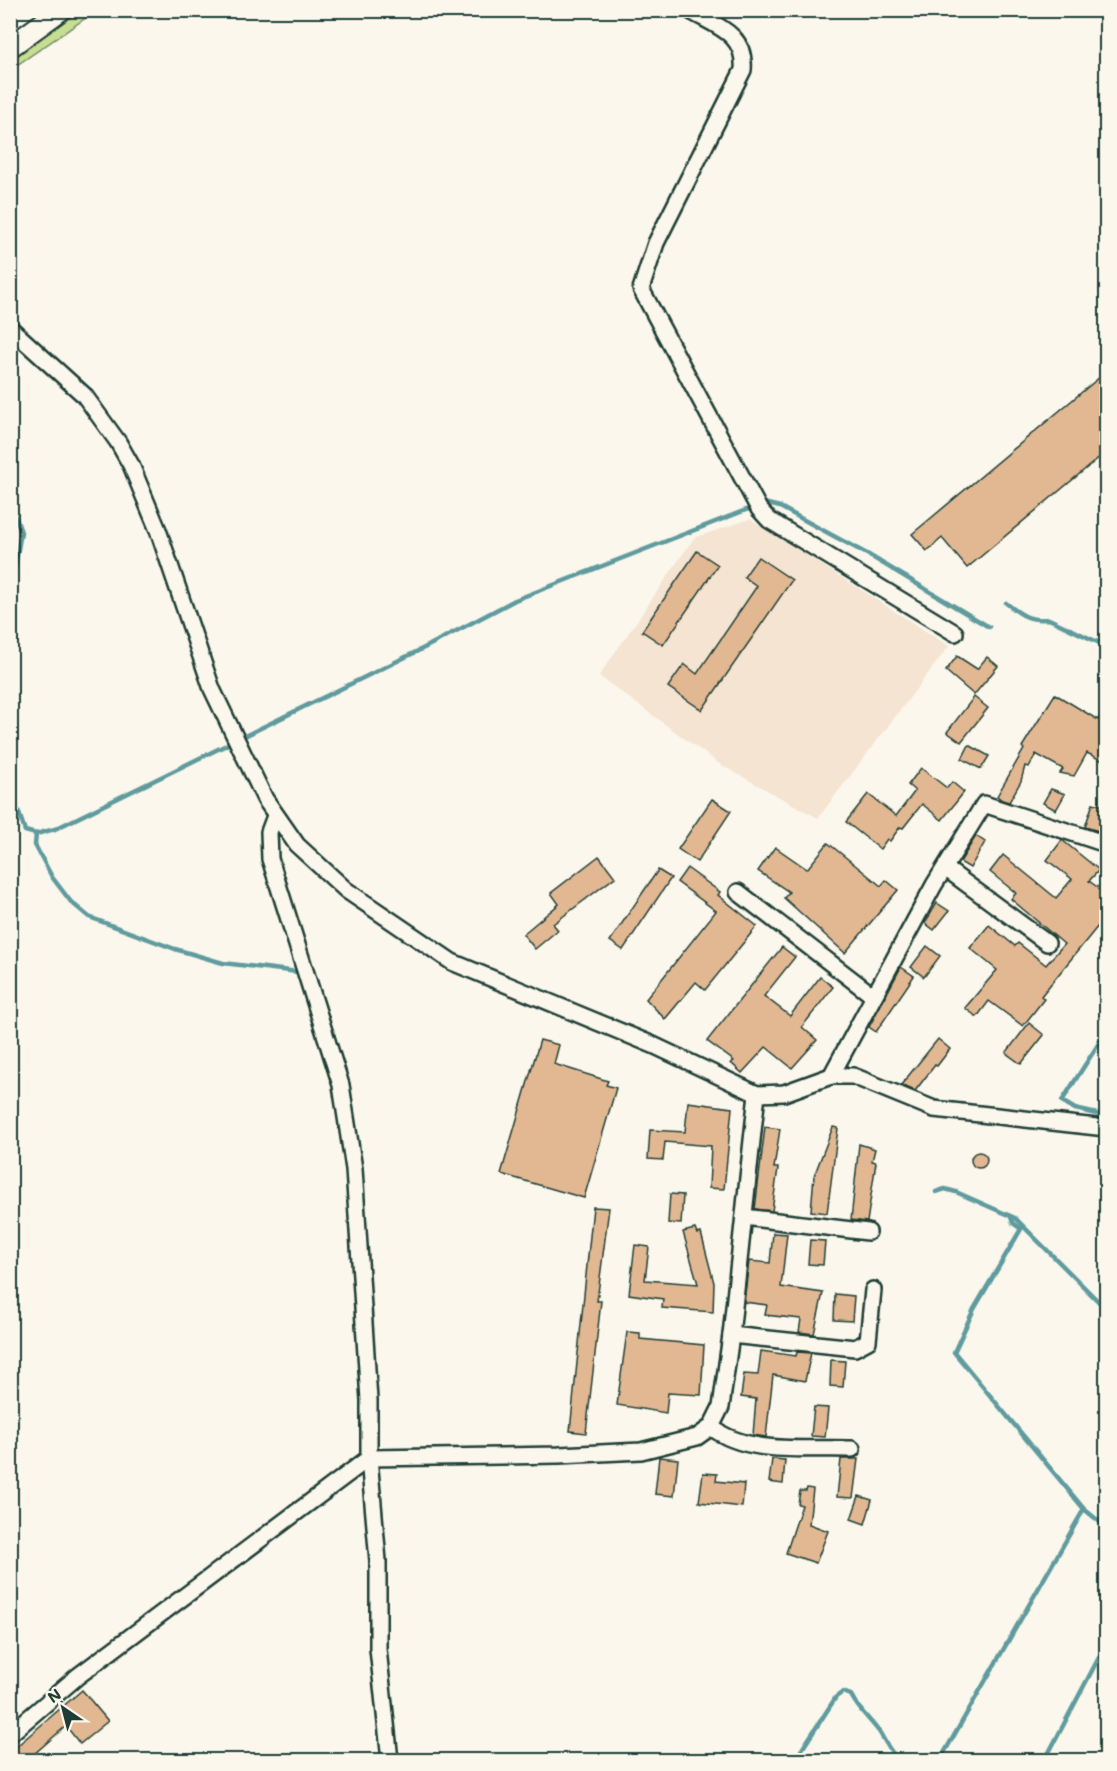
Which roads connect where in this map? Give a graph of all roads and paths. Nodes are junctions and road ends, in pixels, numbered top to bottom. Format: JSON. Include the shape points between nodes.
{"nodes":[{"id":1,"x":61,"y":10,"type":"edge"},
{"id":2,"x":689,"y":10,"type":"edge"},
{"id":3,"x":10,"y":47,"type":"edge"},
{"id":4,"x":10,"y":328,"type":"edge"},
{"id":5,"x":955,"y":633,"type":"dead end"},
{"id":6,"x":275,"y":816,"type":"junction"},
{"id":7,"x":1107,"y":843,"type":"edge"},
{"id":8,"x":945,"y":868,"type":"junction"},
{"id":9,"x":738,"y":892,"type":"dead end"},
{"id":10,"x":1047,"y":943,"type":"dead end"},
{"id":11,"x":872,"y":995,"type":"junction"},
{"id":12,"x":831,"y":1076,"type":"junction"},
{"id":13,"x":757,"y":1094,"type":"junction"},
{"id":14,"x":1107,"y":1128,"type":"edge"},
{"id":15,"x":744,"y":1217,"type":"junction"},
{"id":16,"x":868,"y":1232,"type":"dead end"},
{"id":17,"x":873,"y":1290,"type":"dead end"},
{"id":18,"x":731,"y":1335,"type":"junction"},
{"id":19,"x":711,"y":1427,"type":"junction"},
{"id":20,"x":852,"y":1449,"type":"dead end"},
{"id":21,"x":369,"y":1458,"type":"junction"},
{"id":22,"x":10,"y":1734,"type":"edge"},
{"id":23,"x":390,"y":1761,"type":"edge"}],
"edges":[{"from":1,"to":3,"type":"main road"},
{"from":2,"to":5,"type":"street","via":[[737,40],[744,53],[743,70],[656,243],[641,289],[756,505],[769,520]]},
{"from":4,"to":6,"type":"street","via":[[84,395],[131,465],[158,530],[212,688]]},
{"from":6,"to":13,"type":"street","via":[[297,845],[346,890],[453,962],[653,1045]]},
{"from":6,"to":21,"type":"street","via":[[268,832],[270,858],[336,1067],[347,1121],[354,1169],[369,1400]]},
{"from":7,"to":8,"type":"street","via":[[984,804]]},
{"from":8,"to":10,"type":"street"},
{"from":8,"to":11,"type":"street"},
{"from":9,"to":11,"type":"street"},
{"from":11,"to":12,"type":"street"},
{"from":12,"to":13,"type":"street","via":[[784,1093]]},
{"from":12,"to":14,"type":"street","via":[[853,1076],[934,1109]]},
{"from":13,"to":15,"type":"street"},
{"from":15,"to":16,"type":"street"},
{"from":15,"to":18,"type":"street"},
{"from":17,"to":18,"type":"street","via":[[868,1341],[855,1348]]},
{"from":18,"to":19,"type":"street","via":[[721,1407]]},
{"from":19,"to":20,"type":"street","via":[[724,1438],[751,1446]]},
{"from":19,"to":21,"type":"street","via":[[697,1437],[641,1451]]},
{"from":21,"to":22,"type":"street","via":[[78,1676]]},
{"from":21,"to":23,"type":"street","via":[[378,1561],[378,1649]]}]}
